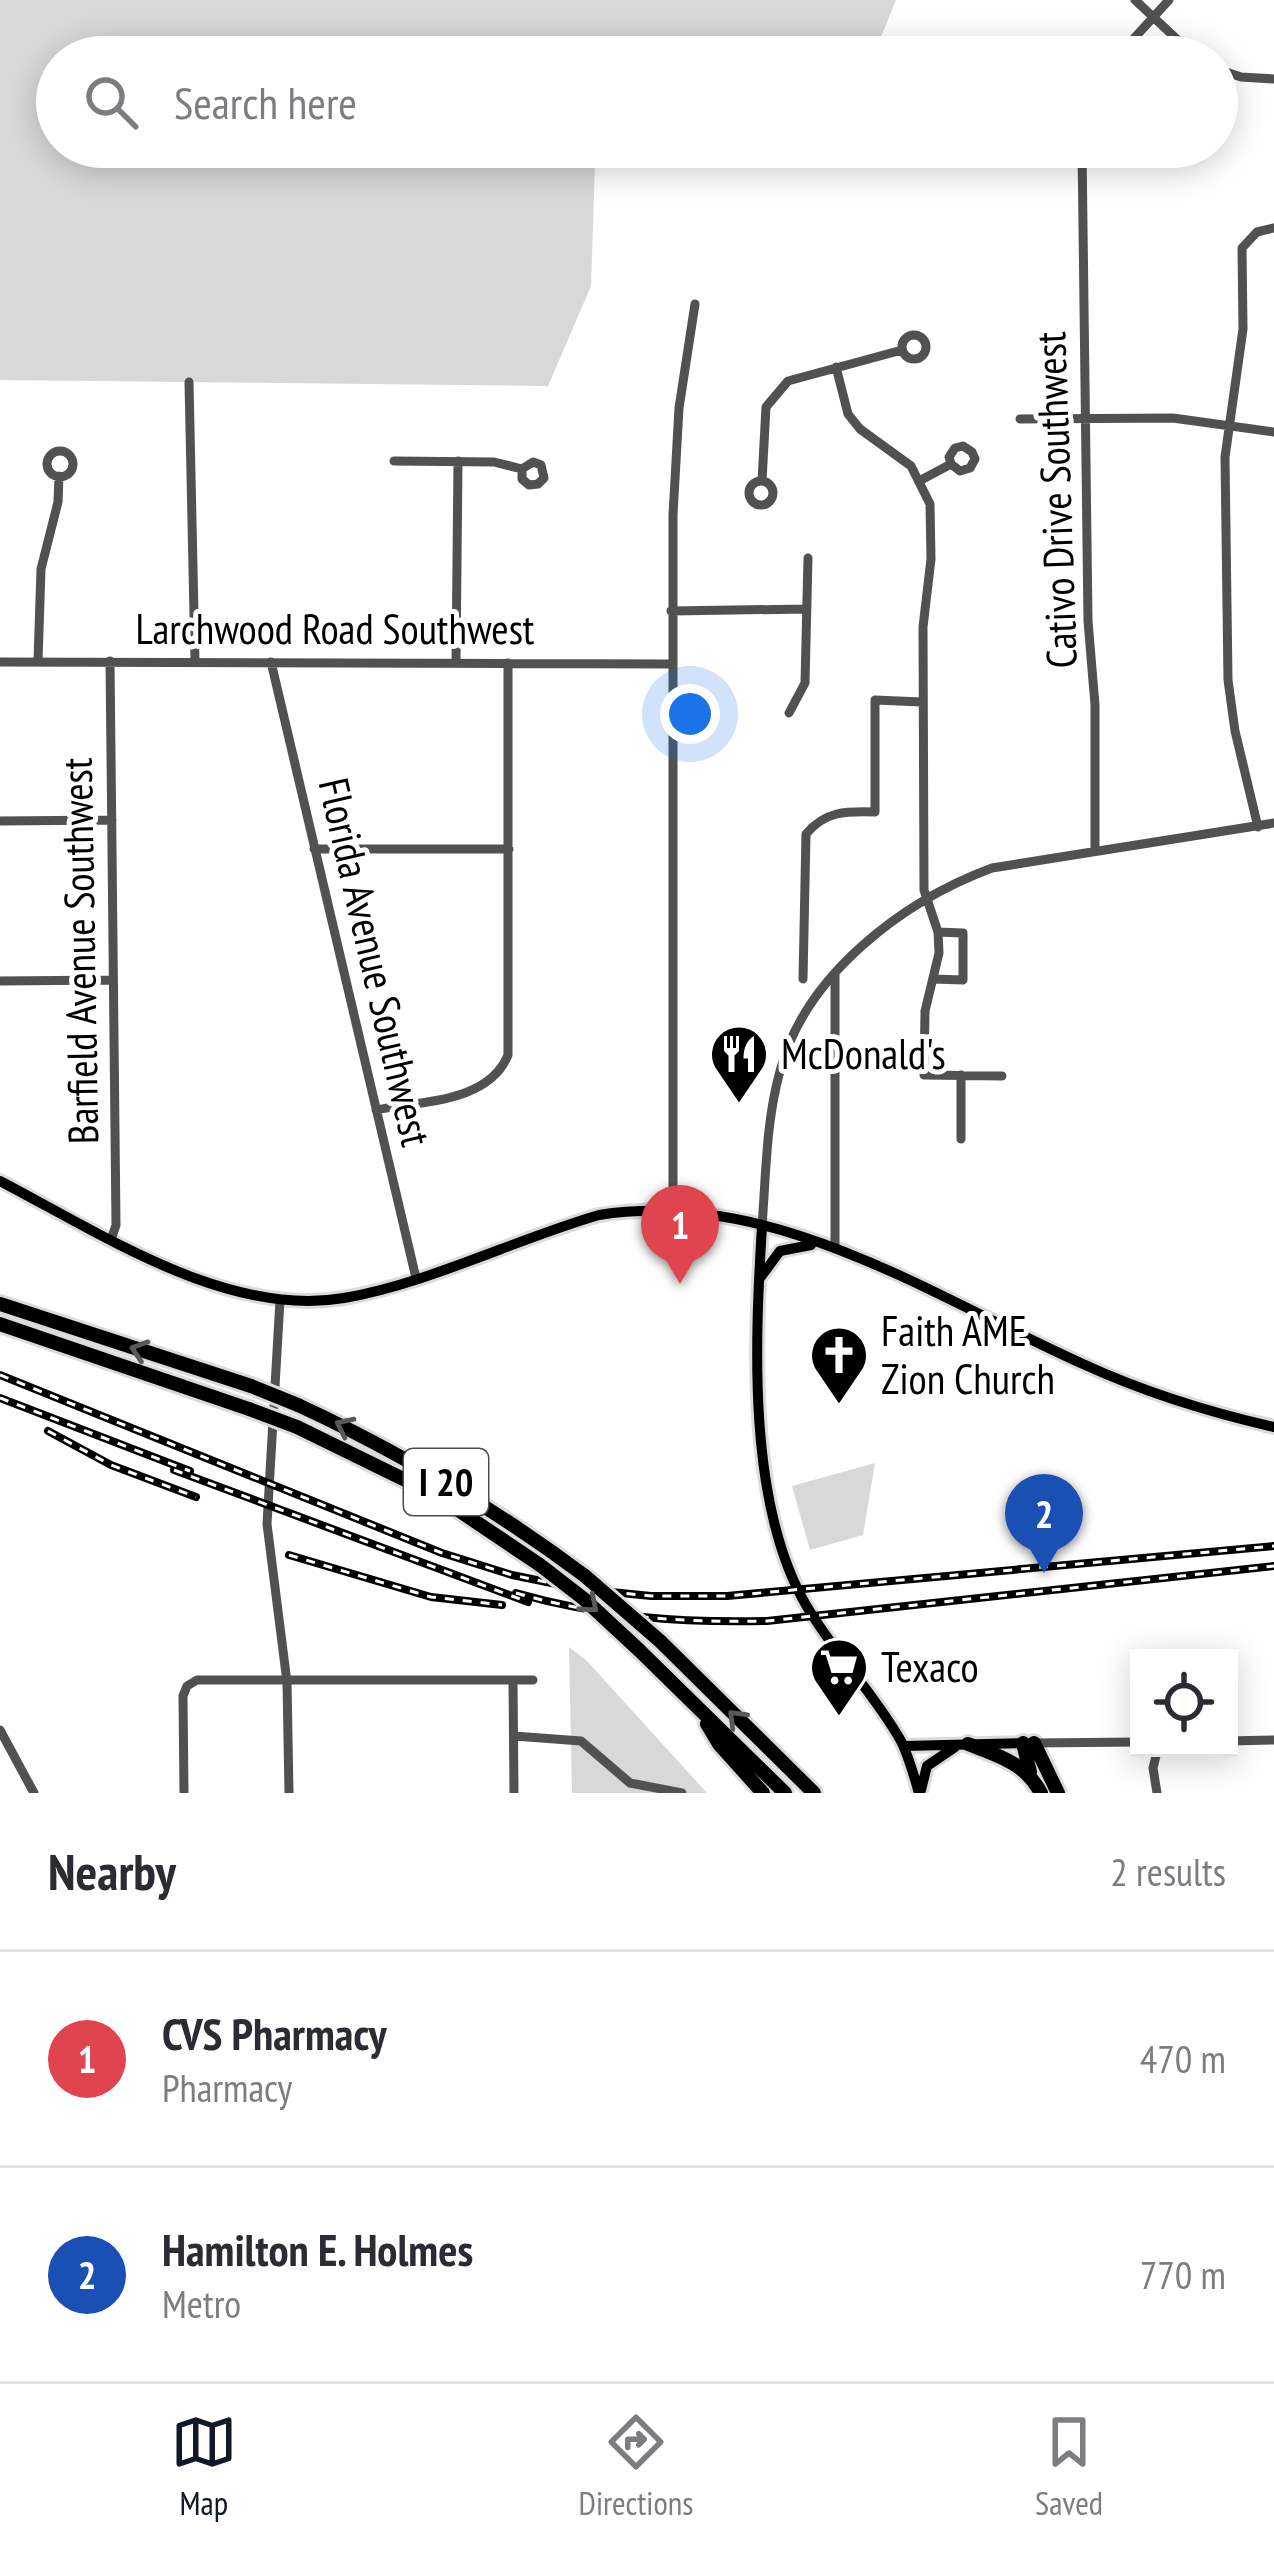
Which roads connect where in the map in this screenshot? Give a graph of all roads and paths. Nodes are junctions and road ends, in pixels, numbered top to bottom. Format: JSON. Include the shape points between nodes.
{"nodes":[{"id":1,"x":1135,"y":0,"type":"edge"},
{"id":2,"x":1169,"y":0,"type":"edge"},
{"id":3,"x":1153,"y":18,"type":"junction"},
{"id":4,"x":1136,"y":36,"type":"edge"},
{"id":5,"x":1173,"y":36,"type":"edge"},
{"id":6,"x":1238,"y":76,"type":"edge"},
{"id":7,"x":1274,"y":79,"type":"edge"},
{"id":8,"x":1082,"y":168,"type":"edge"},
{"id":9,"x":1274,"y":228,"type":"edge"},
{"id":10,"x":695,"y":304,"type":"dead end"},
{"id":11,"x":902,"y":350,"type":"dead end"},
{"id":12,"x":836,"y":367,"type":"junction"},
{"id":13,"x":189,"y":382,"type":"dead end"},
{"id":14,"x":1020,"y":419,"type":"dead end"},
{"id":15,"x":1085,"y":419,"type":"junction"},
{"id":16,"x":1228,"y":426,"type":"junction"},
{"id":17,"x":1274,"y":432,"type":"edge"},
{"id":18,"x":394,"y":460,"type":"dead end"},
{"id":19,"x":458,"y":461,"type":"junction"},
{"id":20,"x":951,"y":464,"type":"dead end"},
{"id":21,"x":522,"y":470,"type":"dead end"},
{"id":22,"x":59,"y":476,"type":"dead end"},
{"id":23,"x":921,"y":480,"type":"junction"},
{"id":24,"x":762,"y":481,"type":"dead end"},
{"id":25,"x":808,"y":558,"type":"dead end"},
{"id":26,"x":807,"y":606,"type":"junction"},
{"id":27,"x":671,"y":611,"type":"junction"},
{"id":28,"x":38,"y":661,"type":"junction"},
{"id":29,"x":110,"y":661,"type":"junction"},
{"id":30,"x":195,"y":661,"type":"junction"},
{"id":31,"x":0,"y":662,"type":"edge"},
{"id":32,"x":271,"y":662,"type":"junction"},
{"id":33,"x":456,"y":663,"type":"junction"},
{"id":34,"x":508,"y":663,"type":"junction"},
{"id":35,"x":670,"y":664,"type":"junction"},
{"id":36,"x":922,"y":702,"type":"junction"},
{"id":37,"x":789,"y":713,"type":"dead end"},
{"id":38,"x":112,"y":820,"type":"junction"},
{"id":39,"x":0,"y":821,"type":"edge"},
{"id":40,"x":1274,"y":823,"type":"edge"},
{"id":41,"x":1258,"y":827,"type":"junction"},
{"id":42,"x":314,"y":849,"type":"junction"},
{"id":43,"x":509,"y":849,"type":"junction"},
{"id":44,"x":1095,"y":850,"type":"junction"},
{"id":45,"x":926,"y":902,"type":"junction"},
{"id":46,"x":938,"y":932,"type":"junction"},
{"id":47,"x":835,"y":975,"type":"junction"},
{"id":48,"x":803,"y":979,"type":"dead end"},
{"id":49,"x":933,"y":979,"type":"junction"},
{"id":50,"x":113,"y":980,"type":"junction"},
{"id":51,"x":0,"y":981,"type":"edge"},
{"id":52,"x":961,"y":1076,"type":"junction"},
{"id":53,"x":1003,"y":1076,"type":"dead end"},
{"id":54,"x":376,"y":1110,"type":"junction"},
{"id":55,"x":961,"y":1139,"type":"dead end"},
{"id":56,"x":0,"y":1181,"type":"edge"},
{"id":57,"x":673,"y":1212,"type":"junction"},
{"id":58,"x":762,"y":1226,"type":"junction"},
{"id":59,"x":111,"y":1240,"type":"junction"},
{"id":60,"x":830,"y":1246,"type":"junction"},
{"id":61,"x":416,"y":1278,"type":"junction"},
{"id":62,"x":759,"y":1280,"type":"junction"},
{"id":63,"x":280,"y":1300,"type":"junction"},
{"id":64,"x":0,"y":1304,"type":"edge"},
{"id":65,"x":0,"y":1324,"type":"edge"},
{"id":66,"x":1274,"y":1427,"type":"edge"},
{"id":67,"x":513,"y":1680,"type":"junction"},
{"id":68,"x":533,"y":1680,"type":"dead end"},
{"id":69,"x":287,"y":1682,"type":"junction"},
{"id":70,"x":699,"y":1710,"type":"junction"},
{"id":71,"x":0,"y":1730,"type":"edge"},
{"id":72,"x":514,"y":1736,"type":"junction"},
{"id":73,"x":1274,"y":1740,"type":"edge"},
{"id":74,"x":1238,"y":1741,"type":"edge"},
{"id":75,"x":1130,"y":1742,"type":"edge"},
{"id":76,"x":1028,"y":1743,"type":"junction"},
{"id":77,"x":964,"y":1744,"type":"junction"},
{"id":78,"x":904,"y":1746,"type":"junction"},
{"id":79,"x":1159,"y":1757,"type":"edge"},
{"id":80,"x":1031,"y":1774,"type":"junction"},
{"id":81,"x":1157,"y":1788,"type":"edge"},
{"id":82,"x":632,"y":1789,"type":"edge"},
{"id":83,"x":34,"y":1793,"type":"edge"},
{"id":84,"x":184,"y":1793,"type":"edge"},
{"id":85,"x":290,"y":1793,"type":"edge"},
{"id":86,"x":514,"y":1793,"type":"edge"},
{"id":87,"x":682,"y":1793,"type":"edge"},
{"id":88,"x":763,"y":1793,"type":"edge"},
{"id":89,"x":785,"y":1793,"type":"edge"},
{"id":90,"x":814,"y":1793,"type":"edge"},
{"id":91,"x":920,"y":1793,"type":"edge"},
{"id":92,"x":1041,"y":1793,"type":"edge"},
{"id":93,"x":1058,"y":1793,"type":"edge"}],
"edges":[{"from":1,"to":3,"type":"street"},
{"from":2,"to":3,"type":"street"},
{"from":3,"to":4,"type":"street"},
{"from":3,"to":5,"type":"street"},
{"from":6,"to":7,"type":"street"},
{"from":8,"to":15,"type":"street","name":"Cativo Drive Southwest"},
{"from":9,"to":16,"type":"street","via":[[1242,248],[1244,329]]},
{"from":10,"to":27,"type":"street","via":[[679,408]]},
{"from":11,"to":12,"type":"street"},
{"from":12,"to":23,"type":"street","via":[[848,414]]},
{"from":12,"to":24,"type":"street","via":[[788,381],[766,406]]},
{"from":13,"to":30,"type":"street"},
{"from":14,"to":15,"type":"street"},
{"from":15,"to":16,"type":"street"},
{"from":15,"to":44,"type":"street","name":"Cativo Drive Southwest"},
{"from":16,"to":17,"type":"street"},
{"from":16,"to":41,"type":"street","via":[[1228,680]]},
{"from":18,"to":19,"type":"street"},
{"from":19,"to":21,"type":"street"},
{"from":19,"to":33,"type":"street"},
{"from":20,"to":23,"type":"street"},
{"from":22,"to":28,"type":"street","via":[[41,568]]},
{"from":23,"to":36,"type":"street","via":[[930,503],[931,559]]},
{"from":25,"to":26,"type":"street"},
{"from":26,"to":27,"type":"street"},
{"from":26,"to":37,"type":"street","via":[[805,683]]},
{"from":27,"to":35,"type":"street"},
{"from":28,"to":29,"type":"street","name":"Larchwood Road Southwest"},
{"from":28,"to":31,"type":"street","name":"Larchwood Road Southwest"},
{"from":29,"to":30,"type":"street","name":"Larchwood Road Southwest"},
{"from":29,"to":38,"type":"street","name":"Barfield Avenue Southwest"},
{"from":30,"to":32,"type":"street","name":"Larchwood Road Southwest"},
{"from":32,"to":33,"type":"street","name":"Larchwood Road Southwest"},
{"from":32,"to":42,"type":"street","name":"Florida Avenue Southwest"},
{"from":33,"to":34,"type":"street","name":"Larchwood Road Southwest"},
{"from":34,"to":35,"type":"street","name":"Larchwood Road Southwest"},
{"from":34,"to":43,"type":"street"},
{"from":35,"to":57,"type":"street"},
{"from":36,"to":45,"type":"street"},
{"from":36,"to":48,"type":"street","via":[[875,700],[874,812],[824,817],[806,834]]},
{"from":38,"to":39,"type":"street"},
{"from":38,"to":50,"type":"street","name":"Barfield Avenue Southwest"},
{"from":40,"to":41,"type":"street"},
{"from":41,"to":44,"type":"street"},
{"from":42,"to":43,"type":"street"},
{"from":42,"to":54,"type":"street","name":"Florida Avenue Southwest"},
{"from":43,"to":54,"type":"street","via":[[503,1066],[475,1090]]},
{"from":44,"to":45,"type":"street","via":[[992,868]]},
{"from":45,"to":46,"type":"street"},
{"from":45,"to":47,"type":"street","via":[[879,932]]},
{"from":46,"to":49,"type":"street"},
{"from":46,"to":49,"type":"street","via":[[963,932],[963,980]]},
{"from":47,"to":58,"type":"street","via":[[800,1022],[781,1066]]},
{"from":47,"to":60,"type":"street"},
{"from":49,"to":52,"type":"street","via":[[924,1075]]},
{"from":50,"to":51,"type":"street"},
{"from":50,"to":59,"type":"street","name":"Barfield Avenue Southwest"},
{"from":52,"to":53,"type":"street"},
{"from":52,"to":55,"type":"street"},
{"from":54,"to":61,"type":"street","name":"Florida Avenue Southwest"},
{"from":56,"to":59,"type":"main road"},
{"from":57,"to":58,"type":"main road"},
{"from":57,"to":61,"type":"main road","via":[[599,1215]]},
{"from":58,"to":60,"type":"main road"},
{"from":58,"to":62,"type":"main road"},
{"from":59,"to":63,"type":"main road","via":[[225,1287]]},
{"from":60,"to":62,"type":"main road","via":[[780,1251]]},
{"from":60,"to":66,"type":"main road","via":[[1109,1376]]},
{"from":61,"to":63,"type":"main road","via":[[343,1299]]},
{"from":62,"to":78,"type":"main road","via":[[765,1474],[778,1543],[807,1607]]},
{"from":63,"to":69,"type":"street","via":[[267,1524]]},
{"from":90,"to":64,"type":"highway","number":"I 20","one_way":true,"bridge":true,"via":[[660,1641],[476,1500],[298,1405]]},
{"from":65,"to":70,"type":"highway","number":"I 20","one_way":true,"bridge":true,"via":[[298,1427],[436,1495],[584,1599]]},
{"from":67,"to":68,"type":"street"},
{"from":67,"to":69,"type":"street"},
{"from":67,"to":72,"type":"street"},
{"from":69,"to":84,"type":"street","via":[[187,1686]]},
{"from":69,"to":85,"type":"street"},
{"from":70,"to":88,"type":"highway"},
{"from":70,"to":89,"type":"highway","number":"I 20"},
{"from":71,"to":83,"type":"street"},
{"from":72,"to":82,"type":"street","via":[[580,1741]]},
{"from":72,"to":86,"type":"street"},
{"from":73,"to":74,"type":"street"},
{"from":75,"to":76,"type":"street"},
{"from":76,"to":77,"type":"main road"},
{"from":76,"to":80,"type":"highway"},
{"from":76,"to":93,"type":"highway"},
{"from":77,"to":78,"type":"main road"},
{"from":77,"to":80,"type":"highway"},
{"from":77,"to":91,"type":"main road","via":[[927,1766]]},
{"from":78,"to":91,"type":"main road"},
{"from":79,"to":81,"type":"street"},
{"from":80,"to":92,"type":"highway"},
{"from":82,"to":87,"type":"street"}]}
